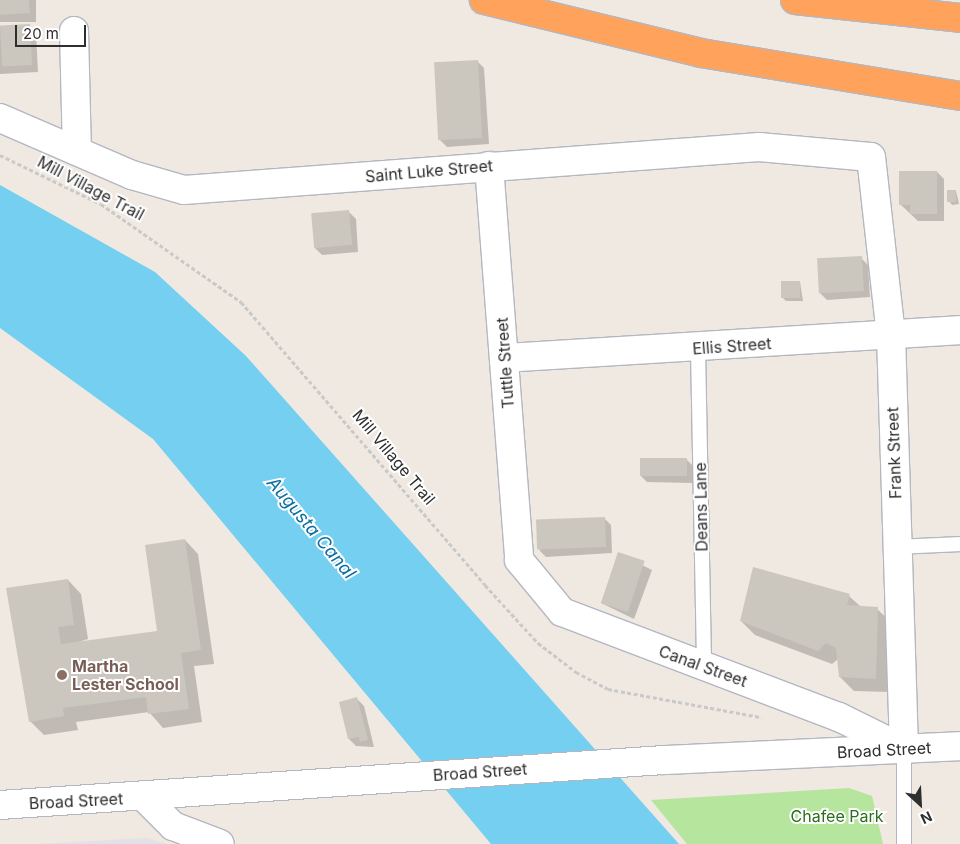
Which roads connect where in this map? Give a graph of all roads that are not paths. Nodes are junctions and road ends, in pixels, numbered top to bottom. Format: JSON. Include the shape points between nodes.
{"nodes":[{"id":1,"x":484,"y":0,"type":"edge"},
{"id":2,"x":795,"y":0,"type":"edge"},
{"id":3,"x":960,"y":18,"type":"edge"},
{"id":4,"x":74,"y":31,"type":"dead end"},
{"id":5,"x":960,"y":96,"type":"edge"},
{"id":6,"x":0,"y":118,"type":"edge"},
{"id":7,"x":77,"y":151,"type":"junction"},
{"id":8,"x":871,"y":157,"type":"joint"},
{"id":9,"x":489,"y":166,"type":"junction"},
{"id":10,"x":960,"y":330,"type":"edge"},
{"id":11,"x":891,"y":335,"type":"junction"},
{"id":12,"x":698,"y":349,"type":"junction"},
{"id":13,"x":504,"y":358,"type":"junction"},
{"id":14,"x":960,"y":544,"type":"edge"},
{"id":15,"x":897,"y":547,"type":"junction"},
{"id":16,"x":519,"y":560,"type":"joint"},
{"id":17,"x":704,"y":665,"type":"junction"},
{"id":18,"x":960,"y":746,"type":"edge"},
{"id":19,"x":904,"y":749,"type":"junction"},
{"id":20,"x":145,"y":798,"type":"junction"},
{"id":21,"x":0,"y":805,"type":"edge"},
{"id":22,"x":220,"y":844,"type":"edge"},
{"id":23,"x":904,"y":844,"type":"edge"}],
"edges":[{"from":1,"to":5,"type":"highway","via":[[701,53]]},
{"from":2,"to":3,"type":"highway"},
{"from":4,"to":7,"type":"street"},
{"from":6,"to":7,"type":"street","name":"Saint Luke Street"},
{"from":7,"to":9,"type":"street","name":"Saint Luke Street","via":[[132,175],[184,190]]},
{"from":8,"to":9,"type":"street","name":"Saint Luke Street","via":[[759,147]]},
{"from":8,"to":11,"type":"street","name":"Frank Street"},
{"from":9,"to":13,"type":"street","name":"Tuttle Street"},
{"from":10,"to":11,"type":"street","name":"Ellis Street"},
{"from":11,"to":12,"type":"street","name":"Ellis Street"},
{"from":11,"to":15,"type":"street","name":"Frank Street"},
{"from":12,"to":13,"type":"street","name":"Ellis Street"},
{"from":12,"to":17,"type":"lane","name":"Deans Lane"},
{"from":13,"to":16,"type":"street","name":"Tuttle Street"},
{"from":14,"to":15,"type":"lane"},
{"from":15,"to":19,"type":"street","name":"Frank Street"},
{"from":16,"to":17,"type":"street","name":"Canal Street","via":[[562,612]]},
{"from":17,"to":19,"type":"street","name":"Canal Street","via":[[839,717]]},
{"from":18,"to":19,"type":"street","name":"Broad Street"},
{"from":19,"to":20,"type":"street","name":"Broad Street","via":[[400,777]]},
{"from":19,"to":23,"type":"lane"},
{"from":20,"to":21,"type":"street","name":"Broad Street"},
{"from":20,"to":22,"type":"street","via":[[173,826]]}]}
